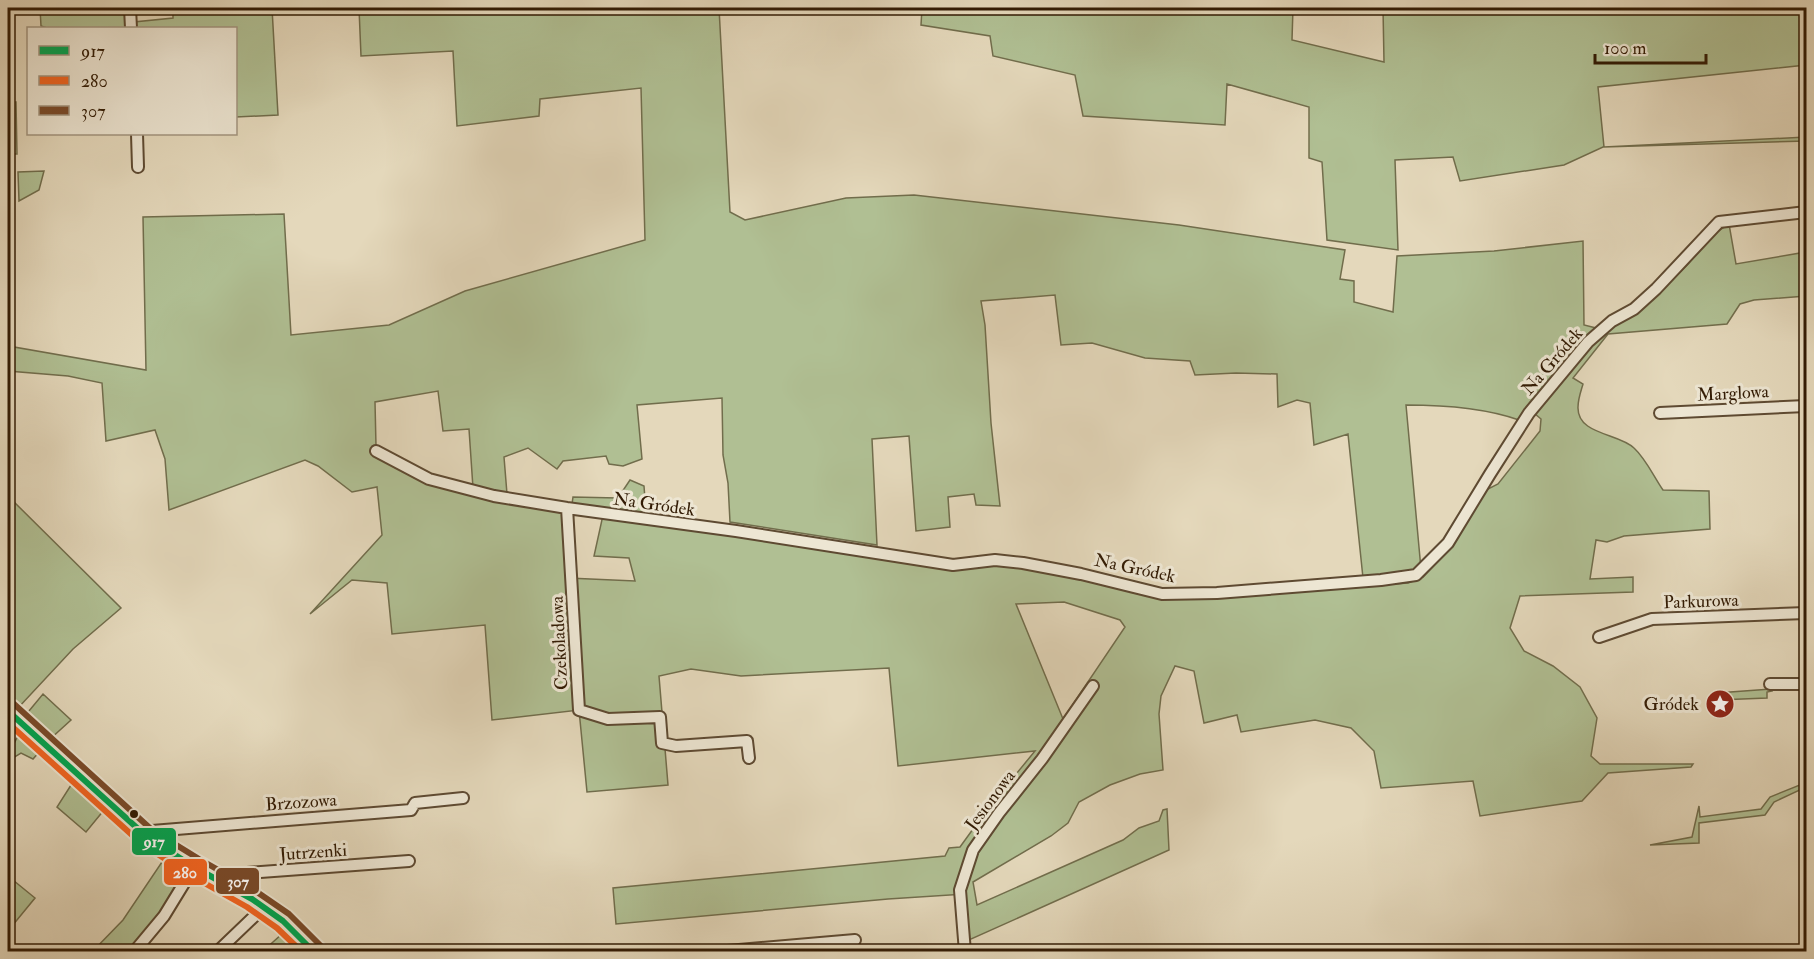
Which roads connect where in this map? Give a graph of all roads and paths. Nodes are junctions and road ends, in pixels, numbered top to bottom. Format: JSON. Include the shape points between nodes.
{"nodes":[{"id":1,"x":130,"y":8,"type":"edge"},
{"id":2,"x":131,"y":27,"type":"edge"},
{"id":3,"x":136,"y":135,"type":"edge"},
{"id":4,"x":138,"y":167,"type":"dead end"},
{"id":5,"x":1806,"y":212,"type":"edge"},
{"id":6,"x":1806,"y":406,"type":"edge"},
{"id":7,"x":1660,"y":413,"type":"dead end"},
{"id":8,"x":376,"y":451,"type":"dead end"},
{"id":9,"x":567,"y":508,"type":"junction"},
{"id":10,"x":1806,"y":613,"type":"edge"},
{"id":11,"x":1599,"y":636,"type":"dead end"},
{"id":12,"x":1806,"y":682,"type":"edge"},
{"id":13,"x":1770,"y":684,"type":"dead end"},
{"id":14,"x":1093,"y":686,"type":"dead end"},
{"id":15,"x":8,"y":711,"type":"edge"},
{"id":16,"x":749,"y":758,"type":"dead end"},
{"id":17,"x":463,"y":798,"type":"dead end"},
{"id":18,"x":138,"y":829,"type":"junction"},
{"id":19,"x":409,"y":861,"type":"dead end"},
{"id":20,"x":194,"y":867,"type":"junction"},
{"id":21,"x":222,"y":883,"type":"junction"},
{"id":22,"x":264,"y":907,"type":"junction"},
{"id":23,"x":855,"y":940,"type":"dead end"},
{"id":24,"x":134,"y":951,"type":"edge"},
{"id":25,"x":217,"y":951,"type":"edge"},
{"id":26,"x":315,"y":951,"type":"edge"},
{"id":27,"x":716,"y":951,"type":"edge"},
{"id":28,"x":965,"y":951,"type":"edge"}],
"edges":[{"from":1,"to":2,"type":"street"},
{"from":3,"to":4,"type":"street"},
{"from":5,"to":9,"type":"street","name":"Na Gródek","via":[[1719,222],[1656,290],[1634,309],[1611,321],[1529,413],[1448,543],[1416,576],[1174,595],[1023,563],[995,560],[953,565]]},
{"from":6,"to":7,"type":"street","name":"Marglowa"},
{"from":8,"to":9,"type":"street","name":"Na Gródek","via":[[429,479],[460,489]]},
{"from":9,"to":16,"type":"street","name":"Czekoladowa","via":[[579,710],[608,719],[660,717],[662,742],[676,746],[747,741]]},
{"from":10,"to":11,"type":"street","name":"Parkurowa","via":[[1652,619]]},
{"from":12,"to":13,"type":"street"},
{"from":14,"to":28,"type":"street","name":"Jesionowa","via":[[973,850],[960,890]]},
{"from":15,"to":18,"type":"street"},
{"from":17,"to":18,"type":"street","name":"Brzozowa","via":[[415,803],[411,810]]},
{"from":18,"to":20,"type":"street"},
{"from":19,"to":21,"type":"street","name":"Jutrzenki","via":[[234,874]]},
{"from":20,"to":21,"type":"street"},
{"from":20,"to":24,"type":"street","via":[[164,916]]},
{"from":21,"to":22,"type":"street"},
{"from":22,"to":25,"type":"street"},
{"from":22,"to":26,"type":"street"},
{"from":23,"to":27,"type":"street"}]}
